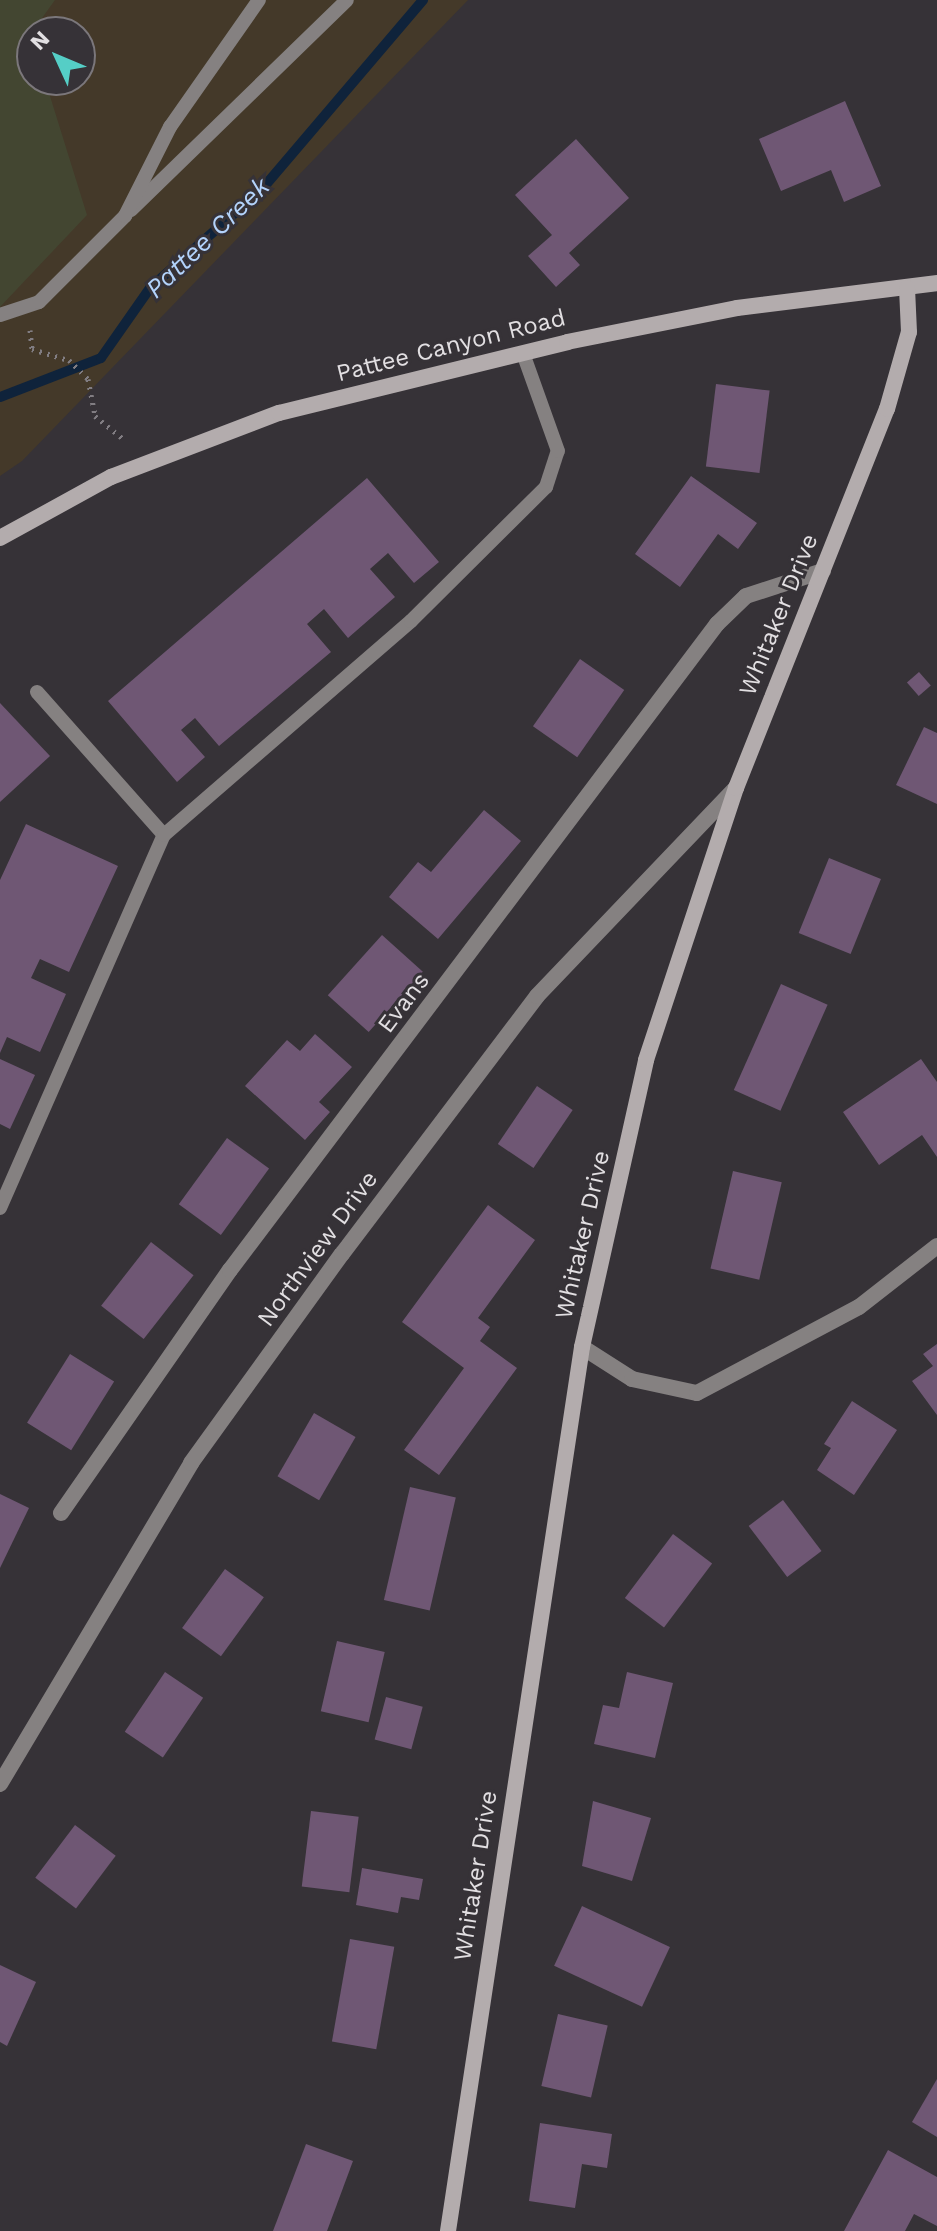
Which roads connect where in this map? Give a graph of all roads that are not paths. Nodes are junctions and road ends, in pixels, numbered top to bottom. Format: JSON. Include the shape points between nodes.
{"nodes":[{"id":1,"x":259,"y":0,"type":"edge"},
{"id":2,"x":347,"y":0,"type":"edge"},
{"id":3,"x":125,"y":216,"type":"junction"},
{"id":4,"x":937,"y":283,"type":"edge"},
{"id":5,"x":907,"y":288,"type":"junction"},
{"id":6,"x":0,"y":315,"type":"edge"},
{"id":7,"x":523,"y":353,"type":"junction"},
{"id":8,"x":0,"y":538,"type":"edge"},
{"id":9,"x":823,"y":571,"type":"junction"},
{"id":10,"x":37,"y":692,"type":"dead end"},
{"id":11,"x":736,"y":788,"type":"junction"},
{"id":12,"x":164,"y":835,"type":"junction"},
{"id":13,"x":0,"y":1208,"type":"edge"},
{"id":14,"x":937,"y":1246,"type":"edge"},
{"id":15,"x":582,"y":1347,"type":"junction"},
{"id":16,"x":61,"y":1513,"type":"dead end"},
{"id":17,"x":0,"y":1784,"type":"edge"},
{"id":18,"x":448,"y":2231,"type":"edge"}],
"edges":[{"from":1,"to":3,"type":"lane","via":[[170,127]]},
{"from":2,"to":3,"type":"lane"},
{"from":3,"to":6,"type":"lane","via":[[39,302]]},
{"from":4,"to":5,"type":"street","name":"Pattee Canyon Road"},
{"from":5,"to":7,"type":"street","name":"Pattee Canyon Road","via":[[737,308]]},
{"from":5,"to":9,"type":"street","name":"Whitaker Drive","via":[[903,360]]},
{"from":7,"to":8,"type":"street","name":"Pattee Canyon Road","via":[[279,413],[111,477]]},
{"from":7,"to":12,"type":"lane","via":[[558,451],[546,487],[411,621]]},
{"from":9,"to":11,"type":"street","name":"Whitaker Drive"},
{"from":9,"to":16,"type":"street","name":"Evans","via":[[746,596],[717,624],[230,1270]]},
{"from":10,"to":12,"type":"lane"},
{"from":11,"to":15,"type":"street","name":"Whitaker Drive","via":[[646,1060]]},
{"from":11,"to":17,"type":"street","name":"Northview Drive","via":[[537,996],[342,1254],[191,1463]]},
{"from":12,"to":13,"type":"lane"},
{"from":14,"to":15,"type":"street","via":[[859,1307],[697,1393],[632,1379]]},
{"from":15,"to":18,"type":"street","name":"Whitaker Drive"}]}
